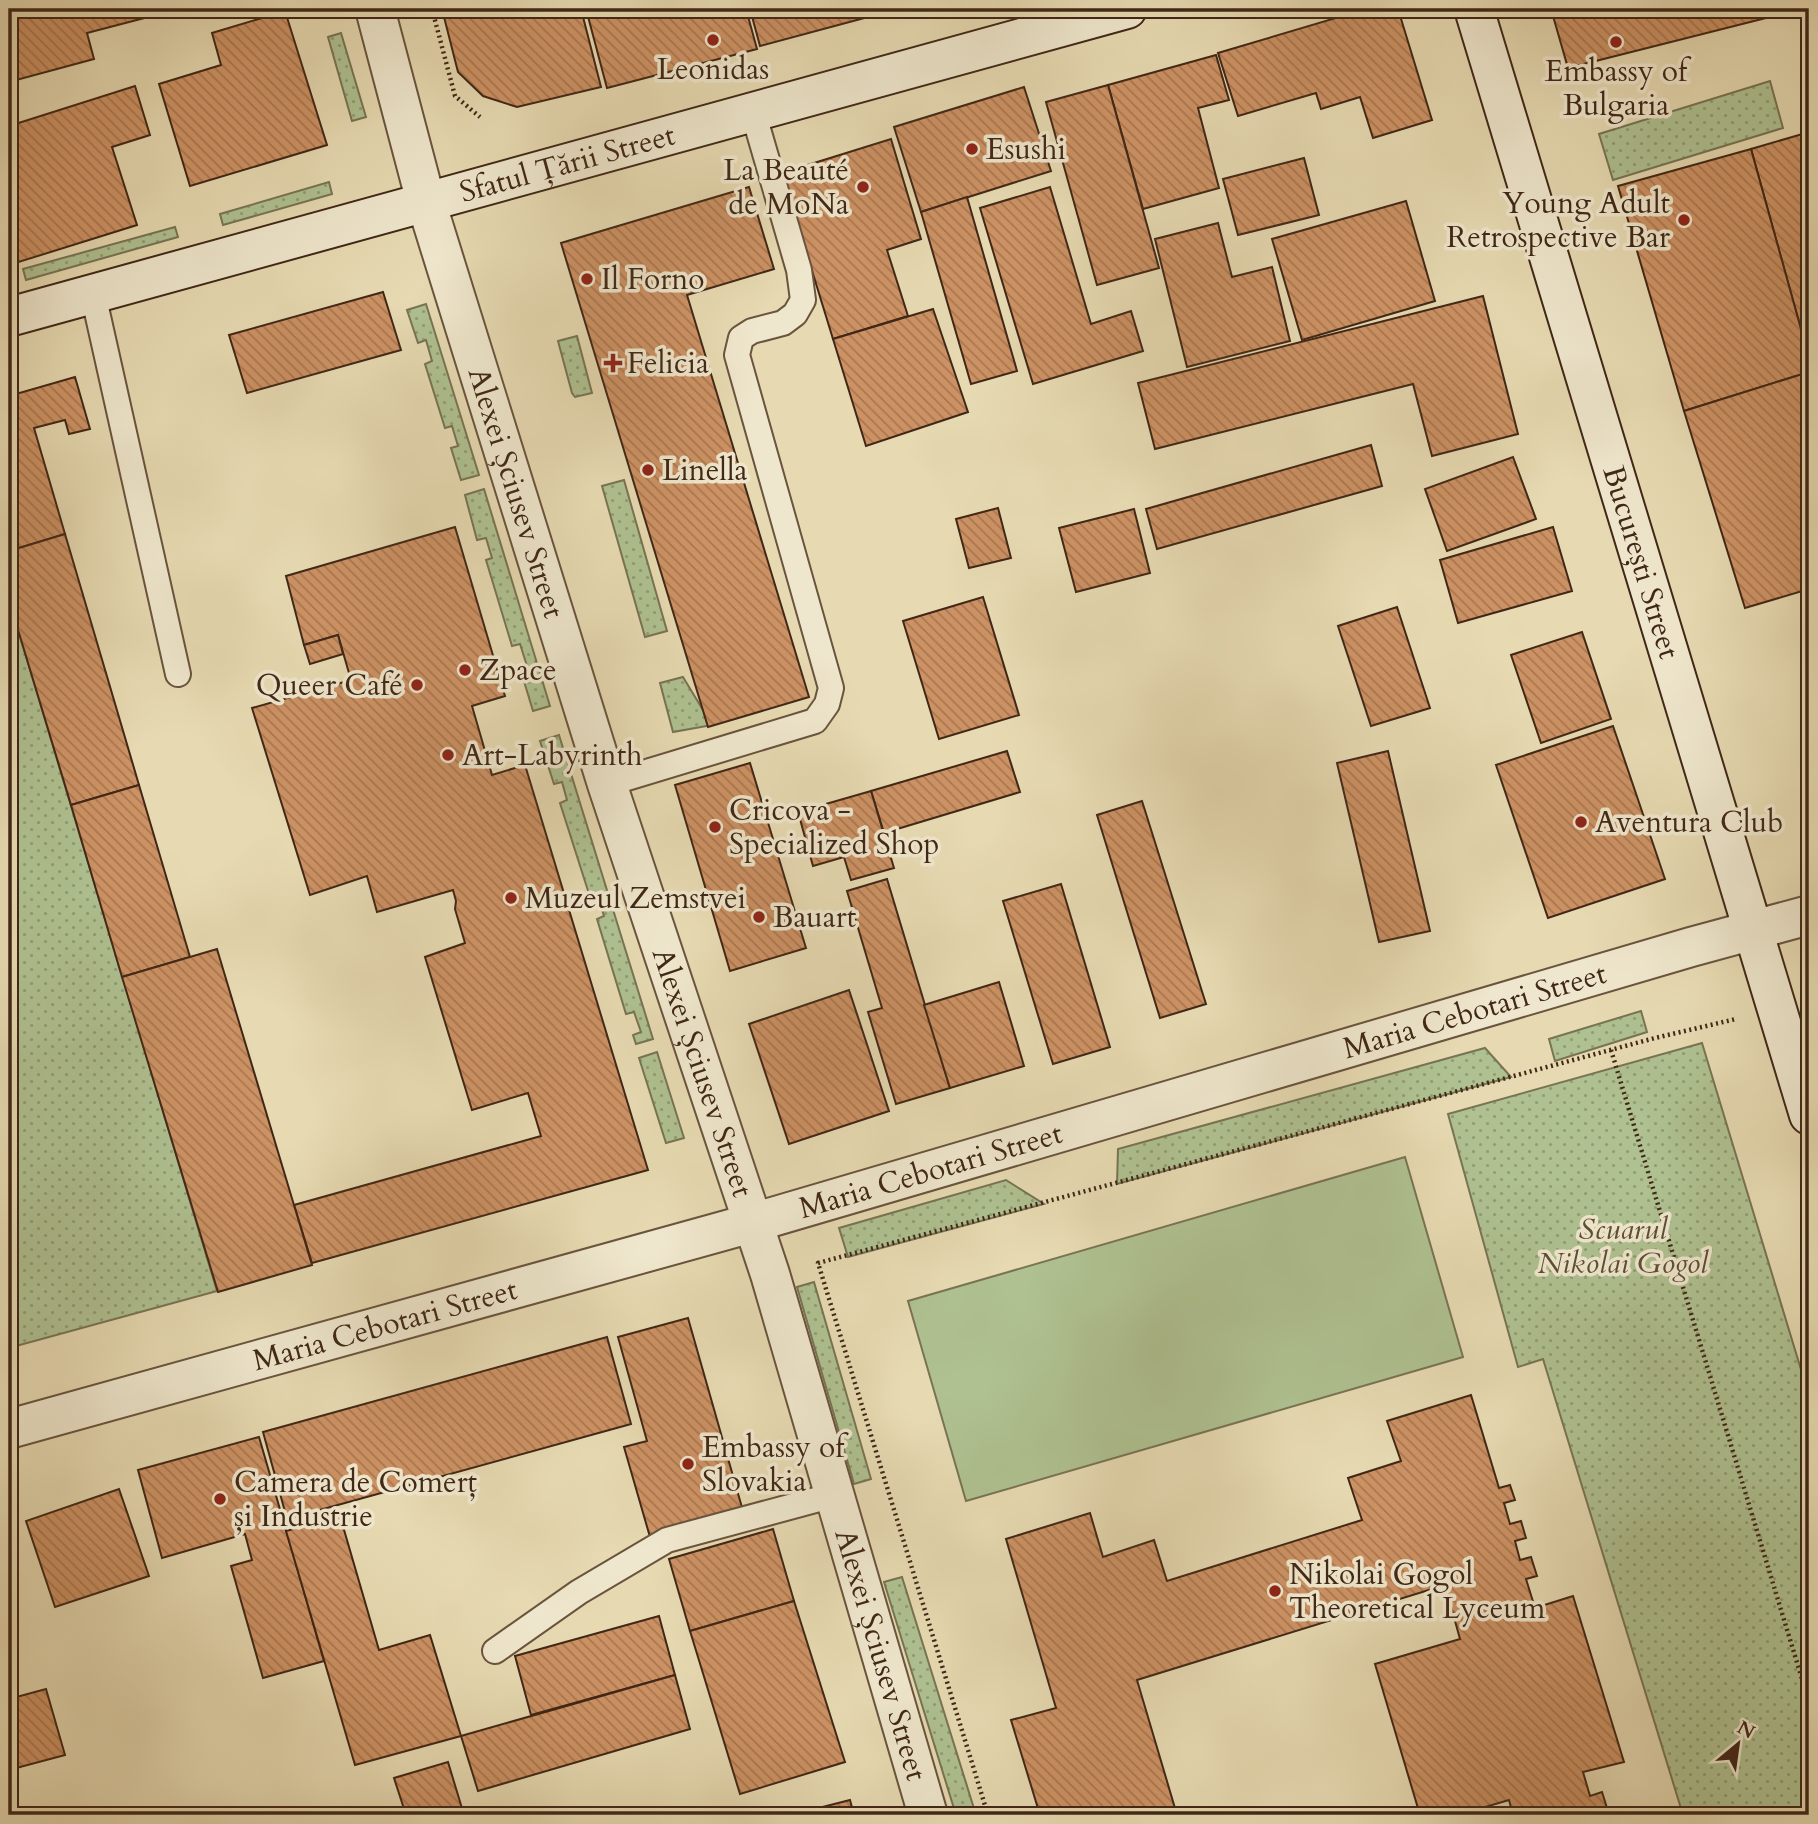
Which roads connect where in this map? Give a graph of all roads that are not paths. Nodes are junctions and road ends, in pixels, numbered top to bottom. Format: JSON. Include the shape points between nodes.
{"nodes":[{"id":1,"x":375,"y":9,"type":"edge"},
{"id":2,"x":1127,"y":9,"type":"edge"},
{"id":3,"x":1474,"y":9,"type":"edge"},
{"id":4,"x":753,"y":112,"type":"junction"},
{"id":5,"x":426,"y":202,"type":"junction"},
{"id":6,"x":93,"y":294,"type":"junction"},
{"id":7,"x":9,"y":317,"type":"edge"},
{"id":8,"x":177,"y":674,"type":"dead end"},
{"id":9,"x":607,"y":784,"type":"junction"},
{"id":10,"x":1809,"y":915,"type":"edge"},
{"id":11,"x":1752,"y":930,"type":"junction"},
{"id":12,"x":1809,"y":1115,"type":"edge"},
{"id":13,"x":752,"y":1223,"type":"junction"},
{"id":14,"x":9,"y":1429,"type":"edge"},
{"id":15,"x":834,"y":1495,"type":"junction"},
{"id":16,"x":495,"y":1651,"type":"dead end"},
{"id":17,"x":928,"y":1815,"type":"edge"}],
"edges":[{"from":1,"to":5,"type":"street","name":"Alexei Șciusev Street"},
{"from":2,"to":4,"type":"street","name":"Sfatul Țării Street"},
{"from":3,"to":11,"type":"street","name":"București Street"},
{"from":4,"to":5,"type":"street","name":"Sfatul Țării Street"},
{"from":4,"to":9,"type":"lane","via":[[799,270],[803,300],[783,323],[741,338],[737,355],[831,688],[815,721]]},
{"from":5,"to":6,"type":"street","name":"Sfatul Țării Street"},
{"from":5,"to":9,"type":"street","name":"Alexei Șciusev Street"},
{"from":6,"to":7,"type":"street","name":"Sfatul Țării Street"},
{"from":6,"to":8,"type":"lane"},
{"from":9,"to":13,"type":"street","name":"Alexei Șciusev Street"},
{"from":10,"to":11,"type":"street","name":"Maria Cebotari Street"},
{"from":11,"to":12,"type":"street","name":"București Street"},
{"from":11,"to":13,"type":"street","name":"Maria Cebotari Street"},
{"from":13,"to":14,"type":"street","name":"Maria Cebotari Street"},
{"from":13,"to":15,"type":"street","name":"Alexei Șciusev Street"},
{"from":15,"to":16,"type":"lane","via":[[667,1540],[579,1592]]},
{"from":15,"to":17,"type":"street","name":"Alexei Șciusev Street"}]}
